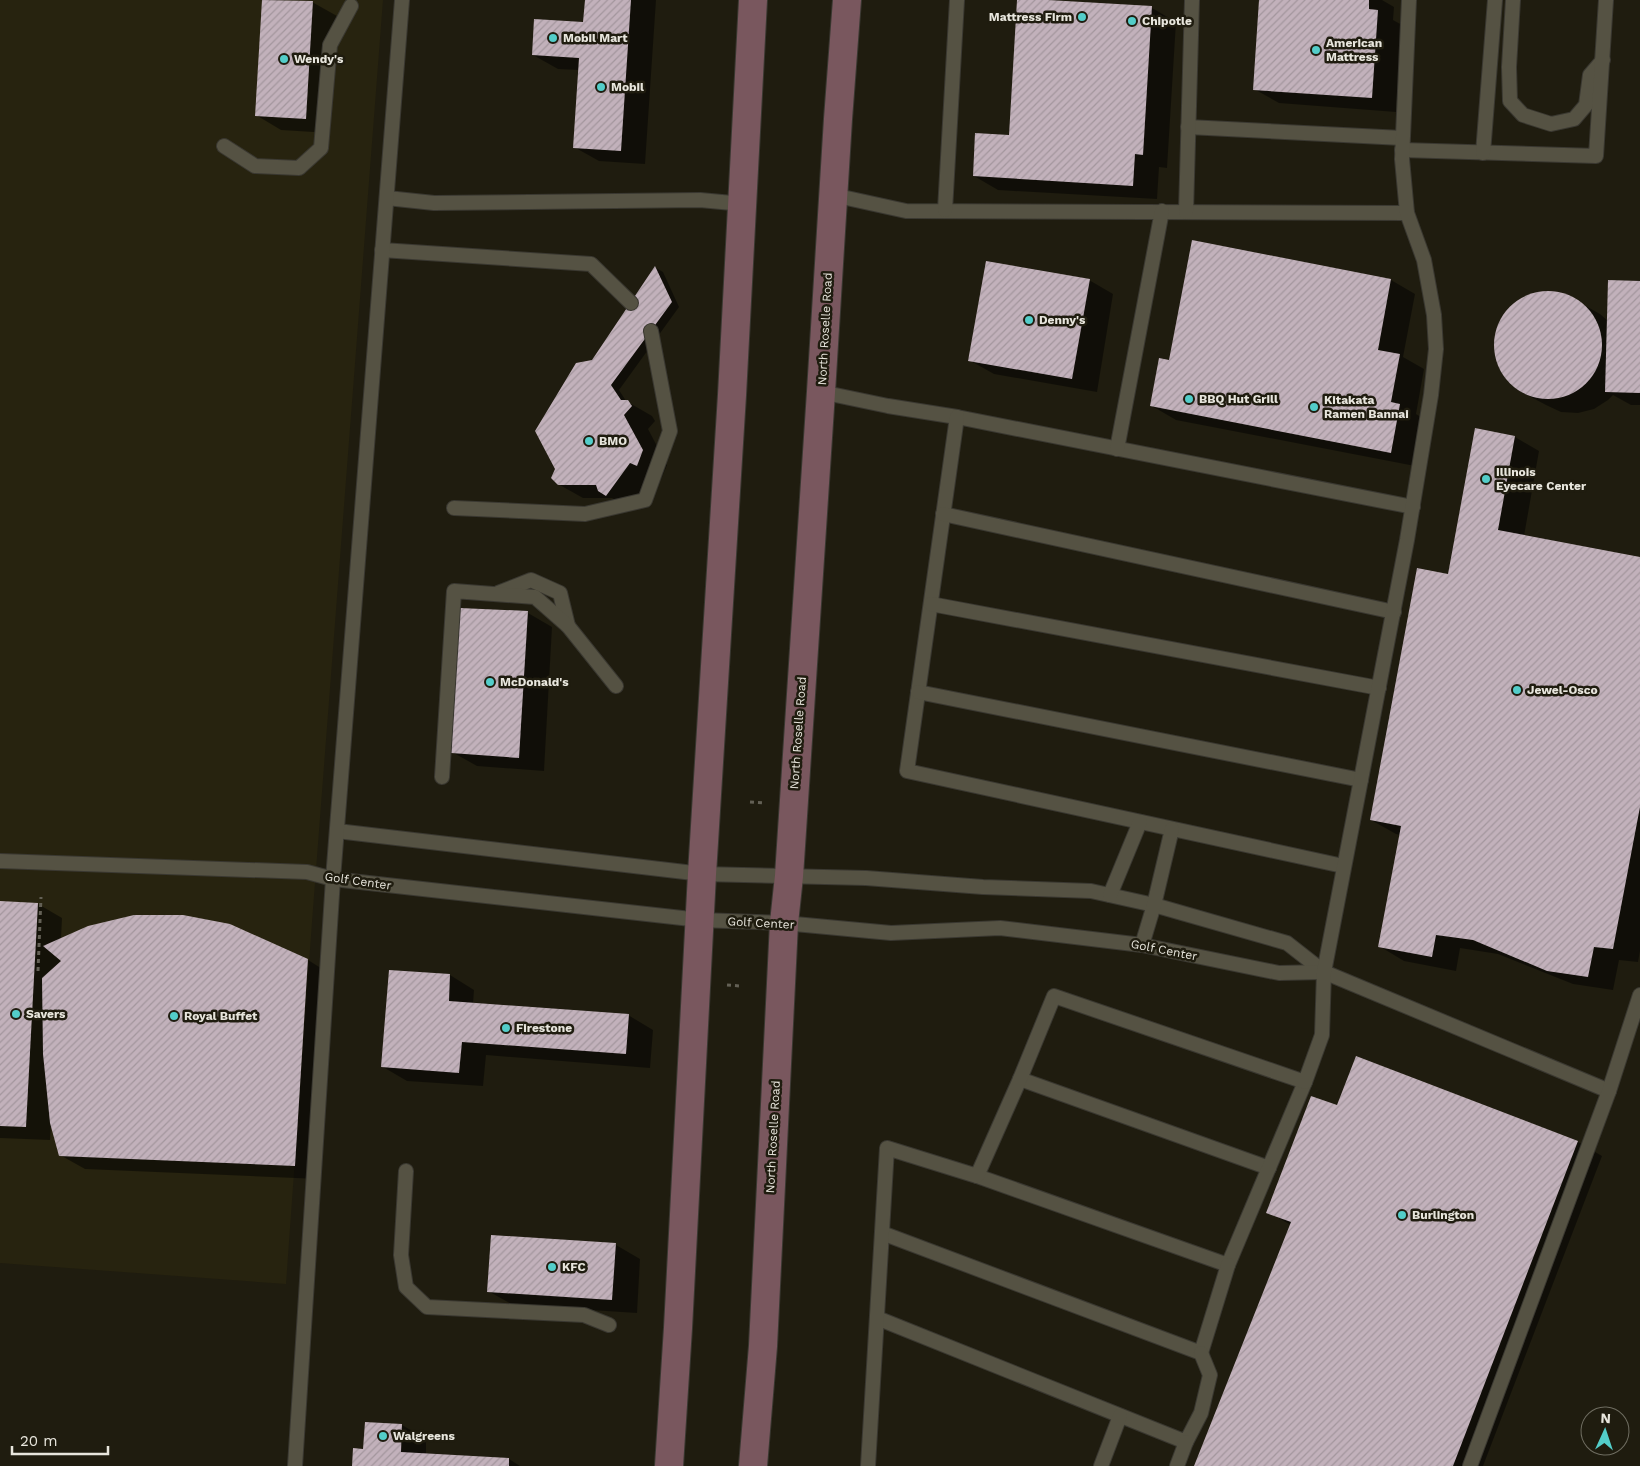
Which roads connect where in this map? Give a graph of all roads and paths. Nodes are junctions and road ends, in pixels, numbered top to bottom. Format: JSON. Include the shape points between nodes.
{"nodes":[{"id":1,"x":402,"y":0,"type":"edge"},
{"id":2,"x":753,"y":0,"type":"edge"},
{"id":3,"x":847,"y":0,"type":"edge"},
{"id":4,"x":957,"y":0,"type":"edge"},
{"id":5,"x":1192,"y":0,"type":"edge"},
{"id":6,"x":1409,"y":0,"type":"edge"},
{"id":7,"x":1495,"y":0,"type":"edge"},
{"id":8,"x":1513,"y":0,"type":"edge"},
{"id":9,"x":1606,"y":0,"type":"edge"},
{"id":10,"x":351,"y":6,"type":"dead end"},
{"id":11,"x":1603,"y":60,"type":"junction"},
{"id":12,"x":1188,"y":127,"type":"junction"},
{"id":13,"x":1402,"y":144,"type":"junction"},
{"id":14,"x":224,"y":146,"type":"dead end"},
{"id":15,"x":1483,"y":153,"type":"junction"},
{"id":16,"x":833,"y":195,"type":"junction"},
{"id":17,"x":386,"y":198,"type":"junction"},
{"id":18,"x":743,"y":204,"type":"junction"},
{"id":19,"x":945,"y":210,"type":"junction"},
{"id":20,"x":1162,"y":212,"type":"junction"},
{"id":21,"x":1186,"y":212,"type":"junction"},
{"id":22,"x":1406,"y":213,"type":"junction"},
{"id":23,"x":382,"y":250,"type":"junction"},
{"id":24,"x":630,"y":303,"type":"dead end"},
{"id":25,"x":651,"y":331,"type":"dead end"},
{"id":26,"x":821,"y":392,"type":"junction"},
{"id":27,"x":957,"y":417,"type":"junction"},
{"id":28,"x":1117,"y":449,"type":"junction"},
{"id":29,"x":1413,"y":507,"type":"junction"},
{"id":30,"x":454,"y":508,"type":"dead end"},
{"id":31,"x":944,"y":514,"type":"junction"},
{"id":32,"x":494,"y":594,"type":"junction"},
{"id":33,"x":931,"y":604,"type":"junction"},
{"id":34,"x":1394,"y":612,"type":"junction"},
{"id":35,"x":568,"y":626,"type":"junction"},
{"id":36,"x":616,"y":686,"type":"dead end"},
{"id":37,"x":1379,"y":688,"type":"junction"},
{"id":38,"x":918,"y":692,"type":"junction"},
{"id":39,"x":442,"y":777,"type":"dead end"},
{"id":40,"x":1361,"y":780,"type":"junction"},
{"id":41,"x":1140,"y":822,"type":"junction"},
{"id":42,"x":1172,"y":829,"type":"junction"},
{"id":43,"x":336,"y":831,"type":"junction"},
{"id":44,"x":0,"y":861,"type":"edge"},
{"id":45,"x":1344,"y":866,"type":"junction"},
{"id":46,"x":702,"y":874,"type":"junction"},
{"id":47,"x":789,"y":876,"type":"junction"},
{"id":48,"x":333,"y":879,"type":"junction"},
{"id":49,"x":1110,"y":895,"type":"junction"},
{"id":50,"x":41,"y":897,"type":"dead end"},
{"id":51,"x":1154,"y":905,"type":"junction"},
{"id":52,"x":700,"y":920,"type":"junction"},
{"id":53,"x":784,"y":923,"type":"junction"},
{"id":54,"x":1142,"y":945,"type":"junction"},
{"id":55,"x":38,"y":971,"type":"dead end"},
{"id":56,"x":1324,"y":972,"type":"junction"},
{"id":57,"x":726,"y":985,"type":"dead end"},
{"id":58,"x":740,"y":986,"type":"dead end"},
{"id":59,"x":1640,"y":996,"type":"edge"},
{"id":60,"x":1020,"y":1079,"type":"junction"},
{"id":61,"x":1305,"y":1082,"type":"junction"},
{"id":62,"x":1609,"y":1091,"type":"junction"},
{"id":63,"x":1269,"y":1168,"type":"junction"},
{"id":64,"x":406,"y":1171,"type":"dead end"},
{"id":65,"x":977,"y":1176,"type":"junction"},
{"id":66,"x":882,"y":1233,"type":"junction"},
{"id":67,"x":1228,"y":1265,"type":"junction"},
{"id":68,"x":877,"y":1318,"type":"junction"},
{"id":69,"x":609,"y":1325,"type":"dead end"},
{"id":70,"x":1201,"y":1353,"type":"junction"},
{"id":71,"x":1120,"y":1416,"type":"junction"},
{"id":72,"x":1186,"y":1442,"type":"junction"},
{"id":73,"x":295,"y":1466,"type":"edge"},
{"id":74,"x":669,"y":1466,"type":"edge"},
{"id":75,"x":753,"y":1466,"type":"edge"},
{"id":76,"x":868,"y":1466,"type":"edge"},
{"id":77,"x":1101,"y":1466,"type":"edge"},
{"id":78,"x":1177,"y":1466,"type":"edge"},
{"id":79,"x":1470,"y":1466,"type":"edge"}],
"edges":[{"from":1,"to":17,"type":"lane"},
{"from":2,"to":18,"type":"main road"},
{"from":3,"to":16,"type":"main road","name":"North Roselle Road"},
{"from":4,"to":19,"type":"lane"},
{"from":5,"to":12,"type":"lane"},
{"from":6,"to":13,"type":"lane"},
{"from":7,"to":15,"type":"lane"},
{"from":8,"to":11,"type":"lane","via":[[1510,101],[1523,115],[1551,124],[1574,119],[1586,105],[1590,75]]},
{"from":9,"to":11,"type":"lane"},
{"from":10,"to":14,"type":"lane","via":[[330,45],[321,148],[299,168],[255,166]]},
{"from":11,"to":15,"type":"lane","via":[[1596,156]]},
{"from":12,"to":13,"type":"lane"},
{"from":12,"to":21,"type":"lane"},
{"from":13,"to":15,"type":"lane"},
{"from":13,"to":22,"type":"lane"},
{"from":16,"to":19,"type":"lane","via":[[906,211]]},
{"from":16,"to":26,"type":"main road","name":"North Roselle Road"},
{"from":17,"to":18,"type":"lane","via":[[434,203],[700,200]]},
{"from":17,"to":23,"type":"lane"},
{"from":18,"to":46,"type":"main road"},
{"from":19,"to":20,"type":"lane"},
{"from":20,"to":21,"type":"lane"},
{"from":20,"to":28,"type":"lane"},
{"from":21,"to":22,"type":"lane"},
{"from":22,"to":29,"type":"lane","via":[[1424,260],[1436,349]]},
{"from":23,"to":24,"type":"lane","via":[[591,264]]},
{"from":23,"to":43,"type":"lane"},
{"from":25,"to":30,"type":"lane","via":[[670,431],[645,500],[586,514]]},
{"from":26,"to":27,"type":"lane"},
{"from":26,"to":47,"type":"main road","name":"North Roselle Road"},
{"from":27,"to":28,"type":"lane"},
{"from":27,"to":31,"type":"lane"},
{"from":28,"to":29,"type":"lane"},
{"from":29,"to":34,"type":"lane"},
{"from":31,"to":33,"type":"lane"},
{"from":31,"to":34,"type":"lane"},
{"from":32,"to":35,"type":"lane","via":[[535,597]]},
{"from":32,"to":35,"type":"lane","via":[[531,580],[560,593]]},
{"from":32,"to":39,"type":"lane","via":[[454,591]]},
{"from":33,"to":37,"type":"lane"},
{"from":33,"to":38,"type":"lane"},
{"from":34,"to":37,"type":"lane"},
{"from":35,"to":36,"type":"lane"},
{"from":37,"to":40,"type":"lane"},
{"from":38,"to":40,"type":"lane"},
{"from":38,"to":41,"type":"lane","via":[[907,771]]},
{"from":40,"to":45,"type":"lane"},
{"from":41,"to":42,"type":"lane"},
{"from":41,"to":49,"type":"lane"},
{"from":42,"to":45,"type":"lane"},
{"from":42,"to":51,"type":"lane"},
{"from":43,"to":46,"type":"lane"},
{"from":43,"to":48,"type":"lane"},
{"from":44,"to":48,"type":"lane","name":"Golf Center","via":[[307,872]]},
{"from":45,"to":56,"type":"lane"},
{"from":46,"to":47,"type":"lane"},
{"from":46,"to":52,"type":"main road"},
{"from":47,"to":49,"type":"lane","via":[[1091,891]]},
{"from":47,"to":53,"type":"main road","name":"North Roselle Road"},
{"from":48,"to":52,"type":"lane","name":"Golf Center"},
{"from":48,"to":73,"type":"lane"},
{"from":49,"to":51,"type":"lane"},
{"from":50,"to":55,"type":"path"},
{"from":51,"to":54,"type":"lane"},
{"from":51,"to":56,"type":"lane","via":[[1287,943]]},
{"from":52,"to":53,"type":"lane","name":"Golf Center"},
{"from":52,"to":74,"type":"main road"},
{"from":53,"to":54,"type":"lane","name":"Golf Center","via":[[892,933],[1000,928]]},
{"from":53,"to":75,"type":"main road","name":"North Roselle Road","via":[[763,1346]]},
{"from":54,"to":56,"type":"lane","name":"Golf Center","via":[[1279,973]]},
{"from":56,"to":61,"type":"lane","via":[[1322,1036]]},
{"from":56,"to":62,"type":"lane"},
{"from":57,"to":58,"type":"path"},
{"from":59,"to":62,"type":"lane"},
{"from":60,"to":61,"type":"lane","via":[[1054,996]]},
{"from":60,"to":63,"type":"lane"},
{"from":60,"to":65,"type":"lane"},
{"from":61,"to":63,"type":"lane"},
{"from":62,"to":79,"type":"lane"},
{"from":63,"to":67,"type":"lane"},
{"from":64,"to":69,"type":"lane","via":[[401,1255],[406,1287],[427,1307],[584,1315]]},
{"from":65,"to":66,"type":"lane","via":[[887,1148]]},
{"from":65,"to":67,"type":"lane"},
{"from":66,"to":68,"type":"lane"},
{"from":66,"to":70,"type":"lane"},
{"from":67,"to":70,"type":"lane"},
{"from":68,"to":71,"type":"lane"},
{"from":68,"to":76,"type":"lane"},
{"from":70,"to":72,"type":"lane","via":[[1210,1375],[1201,1413]]},
{"from":71,"to":72,"type":"lane"},
{"from":71,"to":77,"type":"lane"},
{"from":72,"to":78,"type":"lane"}]}
